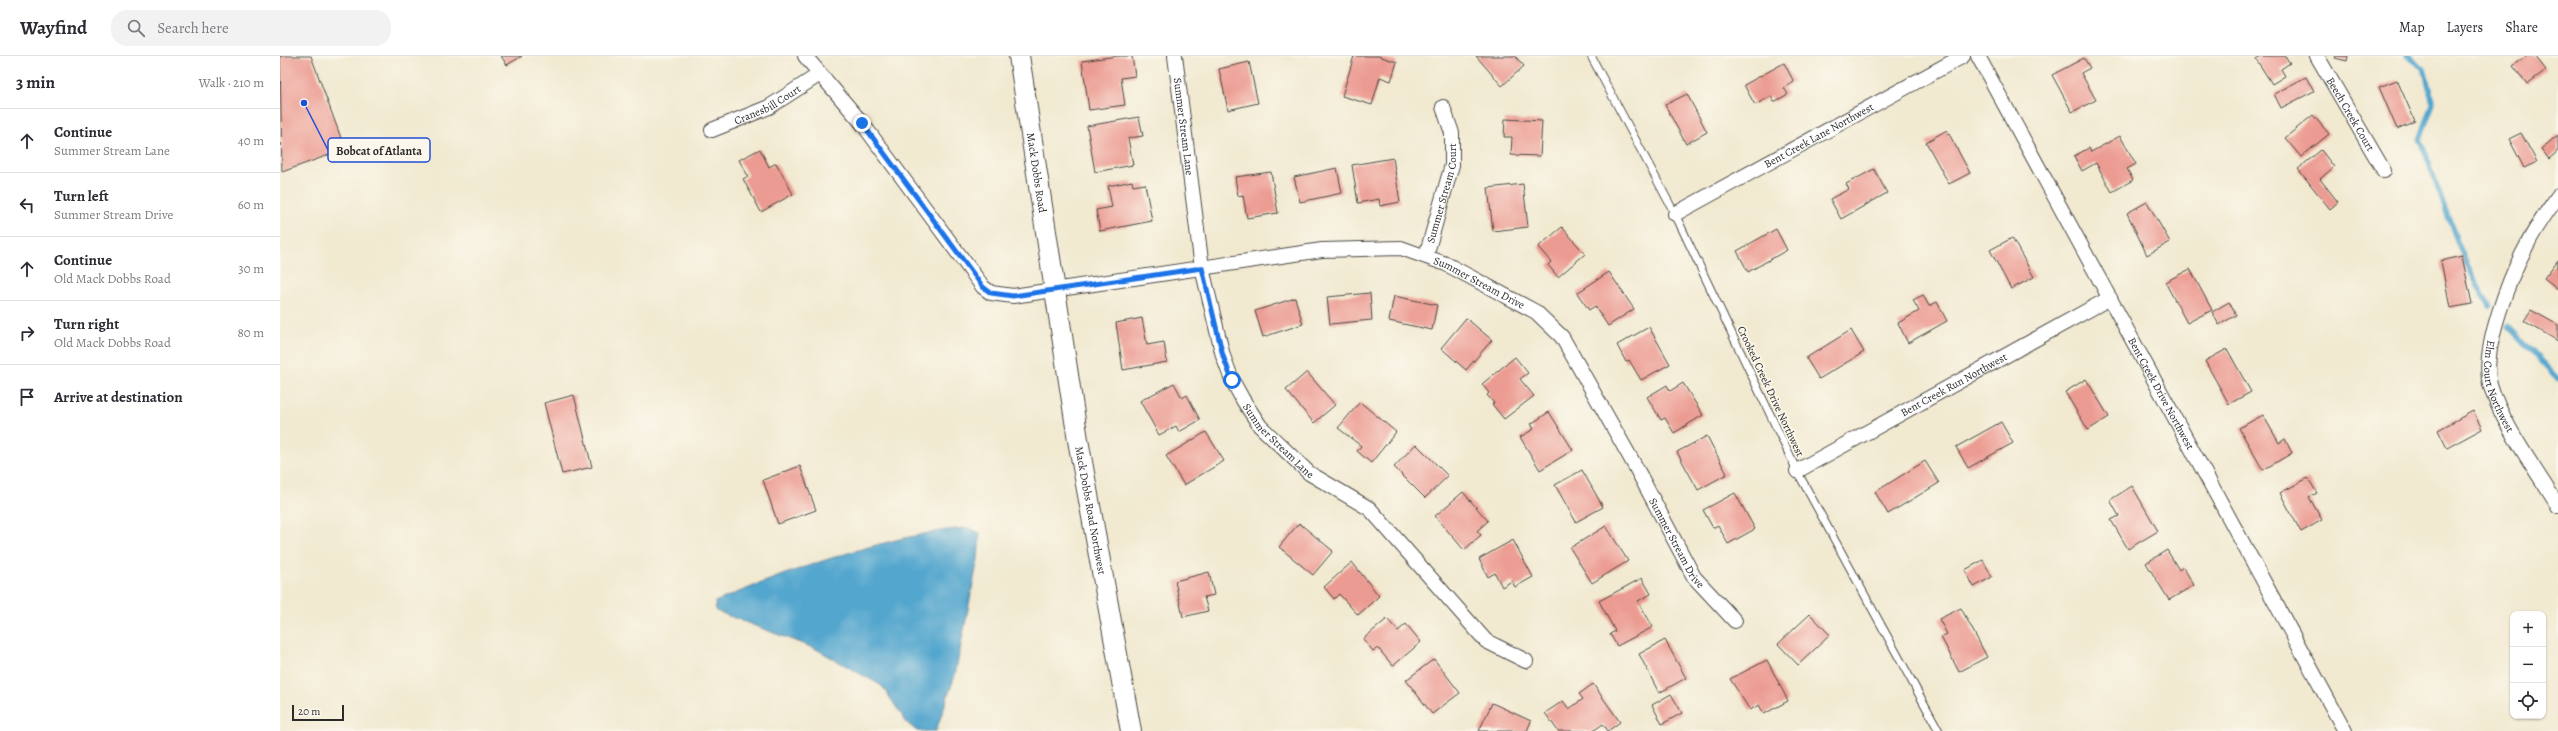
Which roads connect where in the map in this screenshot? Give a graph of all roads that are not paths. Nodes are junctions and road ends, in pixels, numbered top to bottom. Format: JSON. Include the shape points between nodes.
{"nodes":[{"id":1,"x":805,"y":56,"type":"edge"},
{"id":2,"x":1019,"y":56,"type":"edge"},
{"id":3,"x":1175,"y":56,"type":"edge"},
{"id":4,"x":1591,"y":56,"type":"edge"},
{"id":5,"x":1963,"y":56,"type":"edge"},
{"id":6,"x":1978,"y":56,"type":"edge"},
{"id":7,"x":2317,"y":56,"type":"edge"},
{"id":8,"x":820,"y":74,"type":"junction"},
{"id":9,"x":1443,"y":107,"type":"dead end"},
{"id":10,"x":712,"y":130,"type":"dead end"},
{"id":11,"x":2384,"y":171,"type":"dead end"},
{"id":12,"x":2558,"y":196,"type":"edge"},
{"id":13,"x":1675,"y":214,"type":"junction"},
{"id":14,"x":1426,"y":256,"type":"junction"},
{"id":15,"x":1202,"y":268,"type":"junction"},
{"id":16,"x":1055,"y":290,"type":"junction"},
{"id":17,"x":2110,"y":298,"type":"junction"},
{"id":18,"x":1797,"y":471,"type":"junction"},
{"id":19,"x":2558,"y":506,"type":"edge"},
{"id":20,"x":1735,"y":621,"type":"dead end"},
{"id":21,"x":1526,"y":661,"type":"dead end"},
{"id":22,"x":1131,"y":731,"type":"edge"},
{"id":23,"x":1939,"y":731,"type":"edge"},
{"id":24,"x":2345,"y":731,"type":"edge"}],
"edges":[{"from":1,"to":8,"type":"street","name":"Summer Stream Drive"},
{"from":2,"to":16,"type":"street","name":"Mack Dobbs Road"},
{"from":3,"to":15,"type":"street","name":"Summer Stream Lane"},
{"from":4,"to":13,"type":"lane","name":"Crooked Creek Drive Northwest"},
{"from":5,"to":13,"type":"street","name":"Bent Creek Lane Northwest"},
{"from":6,"to":17,"type":"street","name":"Bent Creek Drive Northwest"},
{"from":7,"to":11,"type":"street","name":"Beech Creek Court"},
{"from":8,"to":10,"type":"street","name":"Cranesbill Court","via":[[769,107]]},
{"from":8,"to":16,"type":"street","name":"Summer Stream Drive","via":[[862,123],[983,287],[991,293],[1013,296]]},
{"from":9,"to":14,"type":"street","name":"Summer Stream Court","via":[[1452,133],[1452,165]]},
{"from":12,"to":19,"type":"street","name":"Elm Court Northwest","via":[[2522,255],[2492,337],[2488,361],[2490,384],[2506,419]]},
{"from":13,"to":18,"type":"lane","name":"Crooked Creek Drive Northwest"},
{"from":14,"to":15,"type":"street","name":"Summer Stream Drive","via":[[1401,248],[1322,250]]},
{"from":14,"to":20,"type":"street","name":"Summer Stream Drive","via":[[1536,312],[1562,337],[1694,577]]},
{"from":15,"to":16,"type":"street","name":"Summer Stream Drive"},
{"from":15,"to":21,"type":"street","name":"Summer Stream Lane","via":[[1223,356],[1232,380],[1260,426],[1309,472],[1370,509],[1486,641]]},
{"from":16,"to":22,"type":"street","name":"Mack Dobbs Road Northwest","via":[[1078,440]]},
{"from":17,"to":18,"type":"street","name":"Bent Creek Run Northwest"},
{"from":17,"to":24,"type":"street","name":"Bent Creek Drive Northwest"},
{"from":18,"to":23,"type":"lane","name":"Crooked Creek Drive Northwest"}]}
